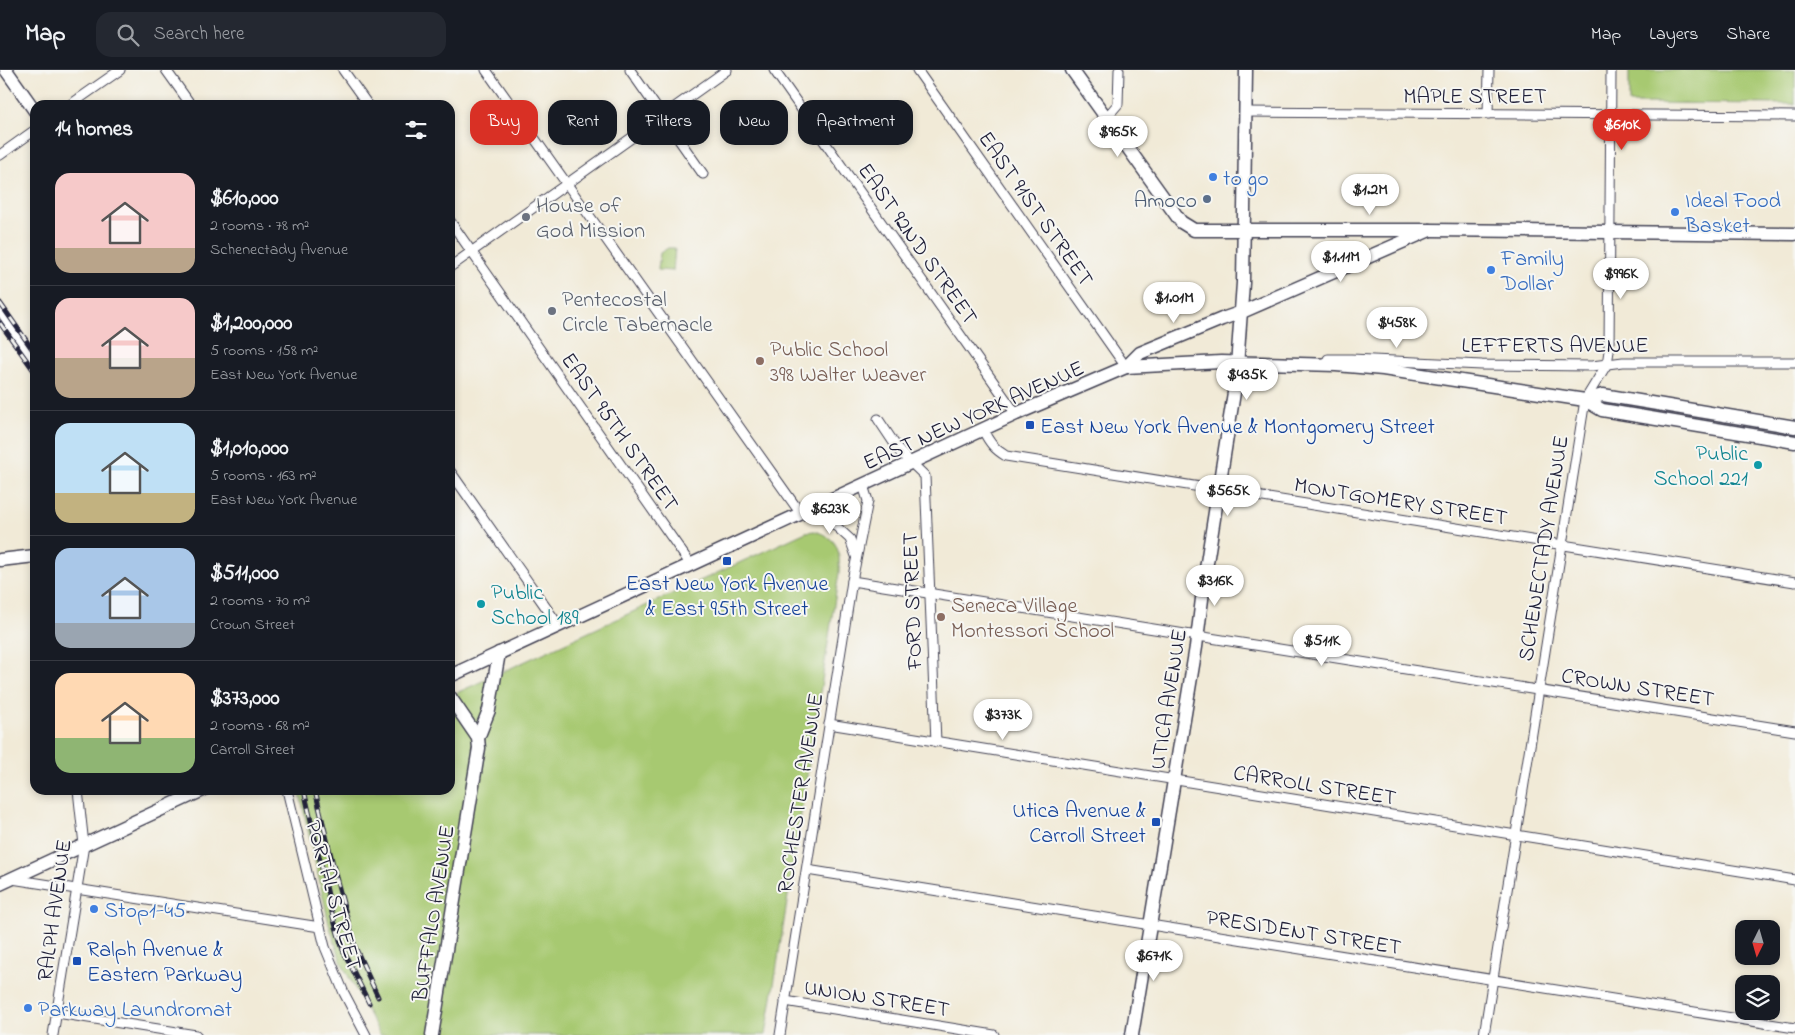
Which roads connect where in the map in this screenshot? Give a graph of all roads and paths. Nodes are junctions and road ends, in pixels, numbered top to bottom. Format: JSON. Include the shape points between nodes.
{"nodes":[{"id":1,"x":6,"y":70,"type":"edge"},
{"id":2,"x":120,"y":70,"type":"edge"},
{"id":3,"x":166,"y":70,"type":"edge"},
{"id":4,"x":343,"y":70,"type":"edge"},
{"id":5,"x":486,"y":70,"type":"edge"},
{"id":6,"x":630,"y":70,"type":"edge"},
{"id":7,"x":728,"y":70,"type":"edge"},
{"id":8,"x":774,"y":70,"type":"edge"},
{"id":9,"x":917,"y":70,"type":"edge"},
{"id":10,"x":1072,"y":70,"type":"edge"},
{"id":11,"x":1119,"y":70,"type":"edge"},
{"id":12,"x":1246,"y":70,"type":"edge"},
{"id":13,"x":1489,"y":70,"type":"edge"},
{"id":14,"x":1610,"y":70,"type":"edge"},
{"id":15,"x":77,"y":100,"type":"edge"},
{"id":16,"x":187,"y":100,"type":"edge"},
{"id":17,"x":364,"y":100,"type":"edge"},
{"id":18,"x":652,"y":100,"type":"edge"},
{"id":19,"x":686,"y":100,"type":"edge"},
{"id":20,"x":30,"y":104,"type":"edge"},
{"id":21,"x":1245,"y":112,"type":"junction"},
{"id":22,"x":1488,"y":114,"type":"junction"},
{"id":23,"x":1610,"y":115,"type":"junction"},
{"id":24,"x":1795,"y":116,"type":"edge"},
{"id":25,"x":1106,"y":118,"type":"junction"},
{"id":26,"x":30,"y":134,"type":"edge"},
{"id":27,"x":627,"y":142,"type":"edge"},
{"id":28,"x":683,"y":145,"type":"edge"},
{"id":29,"x":0,"y":155,"type":"edge"},
{"id":30,"x":703,"y":174,"type":"dead end"},
{"id":31,"x":567,"y":184,"type":"junction"},
{"id":32,"x":455,"y":229,"type":"edge"},
{"id":33,"x":1430,"y":230,"type":"junction"},
{"id":34,"x":1244,"y":231,"type":"junction"},
{"id":35,"x":1609,"y":232,"type":"junction"},
{"id":36,"x":1795,"y":234,"type":"edge"},
{"id":37,"x":471,"y":252,"type":"junction"},
{"id":38,"x":455,"y":263,"type":"edge"},
{"id":39,"x":0,"y":310,"type":"edge"},
{"id":40,"x":1242,"y":312,"type":"junction"},
{"id":41,"x":30,"y":355,"type":"edge"},
{"id":42,"x":1238,"y":362,"type":"junction"},
{"id":43,"x":1795,"y":362,"type":"edge"},
{"id":44,"x":1316,"y":364,"type":"junction"},
{"id":45,"x":1607,"y":364,"type":"junction"},
{"id":46,"x":1126,"y":367,"type":"junction"},
{"id":47,"x":1585,"y":400,"type":"junction"},
{"id":48,"x":1016,"y":414,"type":"junction"},
{"id":49,"x":878,"y":419,"type":"dead end"},
{"id":50,"x":1795,"y":427,"type":"edge"},
{"id":51,"x":983,"y":430,"type":"junction"},
{"id":52,"x":1795,"y":442,"type":"edge"},
{"id":53,"x":912,"y":463,"type":"junction"},
{"id":54,"x":455,"y":478,"type":"edge"},
{"id":55,"x":863,"y":485,"type":"junction"},
{"id":56,"x":1219,"y":490,"type":"junction"},
{"id":57,"x":818,"y":506,"type":"junction"},
{"id":58,"x":801,"y":514,"type":"junction"},
{"id":59,"x":1562,"y":545,"type":"junction"},
{"id":60,"x":30,"y":557,"type":"edge"},
{"id":61,"x":856,"y":557,"type":"junction"},
{"id":62,"x":0,"y":560,"type":"edge"},
{"id":63,"x":692,"y":565,"type":"junction"},
{"id":64,"x":852,"y":581,"type":"junction"},
{"id":65,"x":1795,"y":582,"type":"edge"},
{"id":66,"x":929,"y":592,"type":"junction"},
{"id":67,"x":559,"y":626,"type":"junction"},
{"id":68,"x":1198,"y":635,"type":"junction"},
{"id":69,"x":499,"y":654,"type":"junction"},
{"id":70,"x":455,"y":674,"type":"edge"},
{"id":71,"x":1539,"y":689,"type":"junction"},
{"id":72,"x":455,"y":704,"type":"edge"},
{"id":73,"x":829,"y":724,"type":"junction"},
{"id":74,"x":1795,"y":731,"type":"edge"},
{"id":75,"x":478,"y":738,"type":"junction"},
{"id":76,"x":936,"y":742,"type":"junction"},
{"id":77,"x":1174,"y":780,"type":"junction"},
{"id":78,"x":79,"y":795,"type":"edge"},
{"id":79,"x":192,"y":795,"type":"edge"},
{"id":80,"x":288,"y":795,"type":"edge"},
{"id":81,"x":1515,"y":835,"type":"junction"},
{"id":82,"x":84,"y":845,"type":"junction"},
{"id":83,"x":807,"y":870,"type":"junction"},
{"id":84,"x":12,"y":879,"type":"junction"},
{"id":85,"x":1795,"y":880,"type":"edge"},
{"id":86,"x":0,"y":884,"type":"edge"},
{"id":87,"x":77,"y":889,"type":"junction"},
{"id":88,"x":1150,"y":925,"type":"junction"},
{"id":89,"x":320,"y":927,"type":"junction"},
{"id":90,"x":1492,"y":980,"type":"junction"},
{"id":91,"x":785,"y":1001,"type":"junction"},
{"id":92,"x":57,"y":1013,"type":"junction"},
{"id":93,"x":1795,"y":1028,"type":"edge"},
{"id":94,"x":53,"y":1035,"type":"edge"},
{"id":95,"x":196,"y":1035,"type":"edge"},
{"id":96,"x":366,"y":1035,"type":"edge"},
{"id":97,"x":432,"y":1035,"type":"edge"},
{"id":98,"x":780,"y":1035,"type":"edge"},
{"id":99,"x":994,"y":1035,"type":"edge"},
{"id":100,"x":1132,"y":1035,"type":"edge"},
{"id":101,"x":1484,"y":1035,"type":"edge"}],
"edges":[{"from":1,"to":20,"type":"main road"},
{"from":2,"to":15,"type":"street"},
{"from":3,"to":16,"type":"street"},
{"from":4,"to":17,"type":"street"},
{"from":5,"to":31,"type":"street"},
{"from":6,"to":18,"type":"street"},
{"from":7,"to":19,"type":"street"},
{"from":8,"to":48,"type":"street","name":"EAST 92ND STREET"},
{"from":9,"to":46,"type":"street","name":"EAST 91ST STREET"},
{"from":10,"to":25,"type":"main road"},
{"from":11,"to":25,"type":"street","via":[[1118,104]]},
{"from":12,"to":21,"type":"main road","name":"UTICA AVENUE"},
{"from":13,"to":22,"type":"street"},
{"from":14,"to":23,"type":"street","name":"SCHENECTADY AVENUE"},
{"from":21,"to":22,"type":"street","name":"MAPLE STREET"},
{"from":21,"to":34,"type":"main road","name":"UTICA AVENUE"},
{"from":22,"to":23,"type":"street","name":"MAPLE STREET"},
{"from":23,"to":24,"type":"street","name":"MAPLE STREET"},
{"from":23,"to":35,"type":"street","name":"SCHENECTADY AVENUE"},
{"from":25,"to":34,"type":"main road","name":"EAST NEW YORK AVENUE","via":[[1181,222],[1194,230]]},
{"from":26,"to":29,"type":"street"},
{"from":27,"to":31,"type":"street"},
{"from":28,"to":30,"type":"street"},
{"from":31,"to":37,"type":"street"},
{"from":31,"to":58,"type":"street"},
{"from":32,"to":37,"type":"street","name":"EAST 95TH STREET"},
{"from":33,"to":34,"type":"main road","name":"EAST NEW YORK AVENUE"},
{"from":33,"to":35,"type":"main road","name":"EAST NEW YORK AVENUE"},
{"from":33,"to":40,"type":"main road","name":"EAST NEW YORK AVENUE"},
{"from":34,"to":40,"type":"main road","name":"UTICA AVENUE"},
{"from":35,"to":36,"type":"main road","name":"EAST NEW YORK AVENUE"},
{"from":35,"to":45,"type":"street","name":"SCHENECTADY AVENUE"},
{"from":37,"to":38,"type":"street"},
{"from":37,"to":63,"type":"street","name":"EAST 95TH STREET"},
{"from":39,"to":41,"type":"street"},
{"from":40,"to":42,"type":"main road","name":"UTICA AVENUE"},
{"from":40,"to":46,"type":"main road","name":"EAST NEW YORK AVENUE","via":[[1140,353]]},
{"from":42,"to":44,"type":"main road"},
{"from":42,"to":46,"type":"main road"},
{"from":42,"to":56,"type":"main road","name":"UTICA AVENUE"},
{"from":43,"to":45,"type":"street","name":"LEFFERTS AVENUE"},
{"from":44,"to":45,"type":"street","name":"LEFFERTS AVENUE","via":[[1328,359],[1351,359],[1482,365]]},
{"from":44,"to":47,"type":"main road","via":[[1382,369]]},
{"from":45,"to":47,"type":"street","name":"SCHENECTADY AVENUE"},
{"from":46,"to":48,"type":"main road","name":"EAST NEW YORK AVENUE"},
{"from":47,"to":50,"type":"main road","via":[[1602,395]]},
{"from":47,"to":52,"type":"main road","via":[[1602,410]]},
{"from":47,"to":59,"type":"street","name":"SCHENECTADY AVENUE"},
{"from":48,"to":51,"type":"main road","name":"EAST NEW YORK AVENUE"},
{"from":49,"to":53,"type":"street","name":"FORD STREET","via":[[900,452]]},
{"from":51,"to":53,"type":"main road","name":"EAST NEW YORK AVENUE"},
{"from":51,"to":56,"type":"street","name":"MONTGOMERY STREET","via":[[988,441],[1006,456]]},
{"from":53,"to":55,"type":"main road","name":"EAST NEW YORK AVENUE"},
{"from":53,"to":66,"type":"street","name":"FORD STREET","via":[[924,476]]},
{"from":54,"to":67,"type":"street"},
{"from":55,"to":57,"type":"main road","name":"EAST NEW YORK AVENUE"},
{"from":55,"to":61,"type":"street","name":"ROCHESTER AVENUE","via":[[868,502]]},
{"from":56,"to":59,"type":"street","name":"MONTGOMERY STREET"},
{"from":56,"to":68,"type":"main road","name":"UTICA AVENUE"},
{"from":57,"to":58,"type":"main road","name":"EAST NEW YORK AVENUE"},
{"from":57,"to":61,"type":"street","via":[[826,518],[850,539]]},
{"from":58,"to":63,"type":"main road","name":"EAST NEW YORK AVENUE"},
{"from":59,"to":65,"type":"street","name":"MONTGOMERY STREET"},
{"from":59,"to":71,"type":"street","name":"SCHENECTADY AVENUE"},
{"from":60,"to":62,"type":"main road"},
{"from":61,"to":64,"type":"street","name":"ROCHESTER AVENUE"},
{"from":63,"to":67,"type":"main road","name":"EAST NEW YORK AVENUE"},
{"from":64,"to":66,"type":"street","name":"CROWN STREET"},
{"from":64,"to":73,"type":"street","name":"ROCHESTER AVENUE"},
{"from":66,"to":68,"type":"street","name":"CROWN STREET"},
{"from":66,"to":76,"type":"street","name":"FORD STREET"},
{"from":67,"to":69,"type":"main road","name":"EAST NEW YORK AVENUE"},
{"from":68,"to":71,"type":"street","name":"CROWN STREET"},
{"from":68,"to":77,"type":"main road","name":"UTICA AVENUE"},
{"from":69,"to":70,"type":"main road","name":"EAST NEW YORK AVENUE"},
{"from":69,"to":75,"type":"main road","name":"BUFFALO AVENUE","via":[[489,710]]},
{"from":71,"to":74,"type":"street","name":"CROWN STREET"},
{"from":71,"to":81,"type":"street","name":"SCHENECTADY AVENUE"},
{"from":72,"to":75,"type":"main road"},
{"from":73,"to":76,"type":"street","name":"CARROLL STREET"},
{"from":73,"to":83,"type":"street","name":"ROCHESTER AVENUE"},
{"from":75,"to":97,"type":"main road","name":"BUFFALO AVENUE","via":[[479,752]]},
{"from":76,"to":77,"type":"street","name":"CARROLL STREET"},
{"from":77,"to":81,"type":"street","name":"CARROLL STREET"},
{"from":77,"to":88,"type":"main road","name":"UTICA AVENUE"},
{"from":78,"to":82,"type":"street","name":"RALPH AVENUE"},
{"from":79,"to":82,"type":"main road"},
{"from":80,"to":89,"type":"street","name":"PORTAL STREET"},
{"from":81,"to":85,"type":"street","name":"CARROLL STREET"},
{"from":81,"to":90,"type":"street","name":"SCHENECTADY AVENUE"},
{"from":82,"to":84,"type":"main road"},
{"from":82,"to":87,"type":"street","name":"RALPH AVENUE"},
{"from":83,"to":88,"type":"street","name":"PRESIDENT STREET"},
{"from":83,"to":91,"type":"street","name":"ROCHESTER AVENUE"},
{"from":84,"to":86,"type":"main road"},
{"from":84,"to":87,"type":"street"},
{"from":87,"to":89,"type":"street"},
{"from":87,"to":92,"type":"street","name":"RALPH AVENUE"},
{"from":88,"to":90,"type":"street","name":"PRESIDENT STREET"},
{"from":88,"to":100,"type":"main road","name":"UTICA AVENUE"},
{"from":89,"to":96,"type":"street","name":"PORTAL STREET","via":[[334,970]]},
{"from":90,"to":93,"type":"street","name":"PRESIDENT STREET"},
{"from":90,"to":101,"type":"street","name":"SCHENECTADY AVENUE"},
{"from":91,"to":98,"type":"street","name":"ROCHESTER AVENUE"},
{"from":91,"to":99,"type":"street","name":"UNION STREET"},
{"from":92,"to":94,"type":"street","name":"RALPH AVENUE"},
{"from":92,"to":95,"type":"street"}]}
